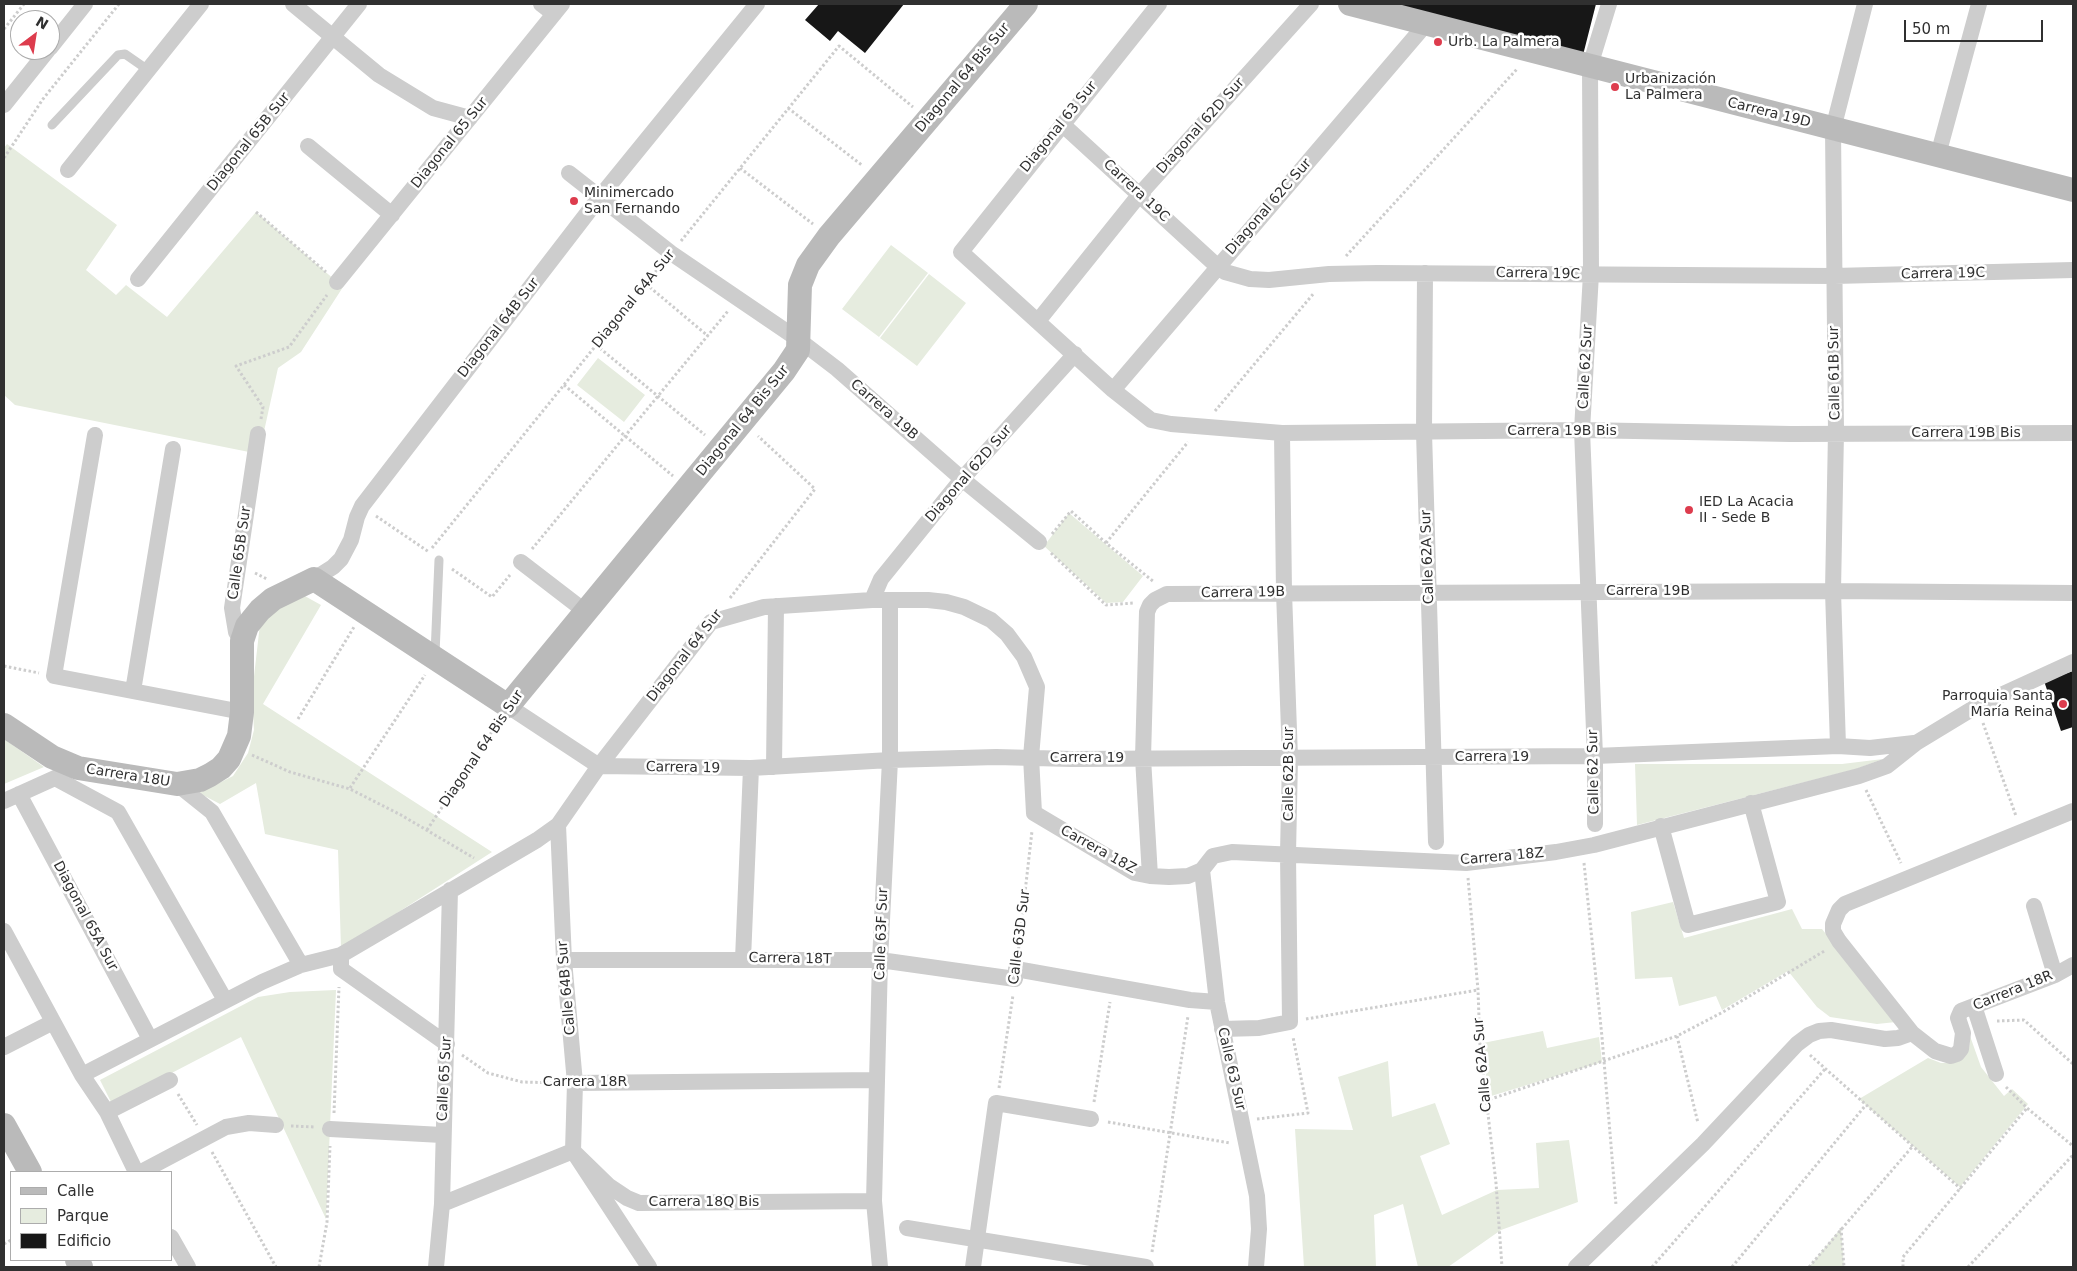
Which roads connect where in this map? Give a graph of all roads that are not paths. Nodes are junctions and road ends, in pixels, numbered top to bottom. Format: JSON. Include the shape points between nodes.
{"nodes":[{"id":1,"x":85,"y":4,"type":"edge"},
{"id":2,"x":201,"y":4,"type":"edge"},
{"id":3,"x":293,"y":4,"type":"edge"},
{"id":4,"x":359,"y":4,"type":"edge"},
{"id":5,"x":757,"y":4,"type":"edge"},
{"id":6,"x":1026,"y":4,"type":"edge"},
{"id":7,"x":1159,"y":4,"type":"edge"},
{"id":8,"x":1311,"y":4,"type":"edge"},
{"id":9,"x":1350,"y":4,"type":"edge"},
{"id":10,"x":1609,"y":4,"type":"edge"},
{"id":11,"x":1865,"y":4,"type":"edge"},
{"id":12,"x":1979,"y":4,"type":"edge"},
{"id":13,"x":552,"y":7,"type":"edge"},
{"id":14,"x":1426,"y":24,"type":"junction"},
{"id":15,"x":60,"y":35,"type":"edge"},
{"id":16,"x":333,"y":37,"type":"junction"},
{"id":17,"x":40,"y":60,"type":"edge"},
{"id":18,"x":1590,"y":66,"type":"junction"},
{"id":19,"x":148,"y":70,"type":"junction"},
{"id":20,"x":4,"y":105,"type":"edge"},
{"id":21,"x":470,"y":118,"type":"junction"},
{"id":22,"x":1062,"y":124,"type":"junction"},
{"id":23,"x":52,"y":125,"type":"dead end"},
{"id":24,"x":1833,"y":129,"type":"junction"},
{"id":25,"x":308,"y":146,"type":"dead end"},
{"id":26,"x":1938,"y":155,"type":"junction"},
{"id":27,"x":68,"y":170,"type":"dead end"},
{"id":28,"x":569,"y":173,"type":"dead end"},
{"id":29,"x":2073,"y":190,"type":"edge"},
{"id":30,"x":1140,"y":194,"type":"junction"},
{"id":31,"x":599,"y":198,"type":"junction"},
{"id":32,"x":392,"y":215,"type":"junction"},
{"id":33,"x":961,"y":252,"type":"joint"},
{"id":34,"x":1218,"y":267,"type":"junction"},
{"id":35,"x":2073,"y":270,"type":"edge"},
{"id":36,"x":1425,"y":273,"type":"junction"},
{"id":37,"x":1591,"y":274,"type":"junction"},
{"id":38,"x":1834,"y":276,"type":"junction"},
{"id":39,"x":138,"y":280,"type":"dead end"},
{"id":40,"x":337,"y":282,"type":"road end"},
{"id":41,"x":1038,"y":322,"type":"junction"},
{"id":42,"x":799,"y":340,"type":"junction"},
{"id":43,"x":1075,"y":354,"type":"junction"},
{"id":44,"x":1113,"y":390,"type":"junction"},
{"id":45,"x":1582,"y":430,"type":"junction"},
{"id":46,"x":1282,"y":432,"type":"junction"},
{"id":47,"x":1424,"y":432,"type":"junction"},
{"id":48,"x":1836,"y":432,"type":"junction"},
{"id":49,"x":2073,"y":433,"type":"edge"},
{"id":50,"x":258,"y":434,"type":"road end"},
{"id":51,"x":95,"y":435,"type":"dead end"},
{"id":52,"x":173,"y":449,"type":"dead end"},
{"id":53,"x":962,"y":479,"type":"junction"},
{"id":54,"x":1041,"y":544,"type":"road end"},
{"id":55,"x":439,"y":560,"type":"dead end"},
{"id":56,"x":521,"y":562,"type":"road end"},
{"id":57,"x":314,"y":579,"type":"junction"},
{"id":58,"x":1588,"y":591,"type":"junction"},
{"id":59,"x":1833,"y":591,"type":"junction"},
{"id":60,"x":1284,"y":592,"type":"junction"},
{"id":61,"x":1428,"y":592,"type":"junction"},
{"id":62,"x":2073,"y":593,"type":"edge"},
{"id":63,"x":872,"y":600,"type":"junction"},
{"id":64,"x":890,"y":600,"type":"junction"},
{"id":65,"x":776,"y":606,"type":"junction"},
{"id":66,"x":586,"y":612,"type":"junction"},
{"id":67,"x":242,"y":641,"type":"junction"},
{"id":68,"x":434,"y":659,"type":"junction"},
{"id":69,"x":2073,"y":662,"type":"edge"},
{"id":70,"x":133,"y":691,"type":"junction"},
{"id":71,"x":508,"y":706,"type":"junction"},
{"id":72,"x":242,"y":712,"type":"junction"},
{"id":73,"x":4,"y":724,"type":"edge"},
{"id":74,"x":1916,"y":743,"type":"junction"},
{"id":75,"x":1838,"y":746,"type":"junction"},
{"id":76,"x":1595,"y":756,"type":"junction"},
{"id":77,"x":1031,"y":757,"type":"junction"},
{"id":78,"x":1435,"y":757,"type":"junction"},
{"id":79,"x":1143,"y":758,"type":"junction"},
{"id":80,"x":1290,"y":758,"type":"junction"},
{"id":81,"x":890,"y":760,"type":"junction"},
{"id":82,"x":599,"y":766,"type":"junction"},
{"id":83,"x":774,"y":767,"type":"junction"},
{"id":84,"x":78,"y":768,"type":"junction"},
{"id":85,"x":751,"y":768,"type":"junction"},
{"id":86,"x":55,"y":778,"type":"junction"},
{"id":87,"x":177,"y":784,"type":"junction"},
{"id":88,"x":19,"y":794,"type":"junction"},
{"id":89,"x":4,"y":801,"type":"edge"},
{"id":90,"x":1751,"y":803,"type":"junction"},
{"id":91,"x":2073,"y":811,"type":"edge"},
{"id":92,"x":1595,"y":824,"type":"dead end"},
{"id":93,"x":558,"y":825,"type":"junction"},
{"id":94,"x":1661,"y":826,"type":"junction"},
{"id":95,"x":1436,"y":842,"type":"dead end"},
{"id":96,"x":1288,"y":854,"type":"junction"},
{"id":97,"x":1202,"y":870,"type":"junction"},
{"id":98,"x":1150,"y":876,"type":"junction"},
{"id":99,"x":450,"y":890,"type":"junction"},
{"id":100,"x":2034,"y":906,"type":"dead end"},
{"id":101,"x":4,"y":931,"type":"edge"},
{"id":102,"x":341,"y":955,"type":"junction"},
{"id":103,"x":743,"y":959,"type":"junction"},
{"id":104,"x":564,"y":960,"type":"junction"},
{"id":105,"x":880,"y":960,"type":"junction"},
{"id":106,"x":301,"y":965,"type":"junction"},
{"id":107,"x":2073,"y":965,"type":"edge"},
{"id":108,"x":2055,"y":975,"type":"junction"},
{"id":109,"x":225,"y":1000,"type":"junction"},
{"id":110,"x":1216,"y":1002,"type":"junction"},
{"id":111,"x":1976,"y":1014,"type":"junction"},
{"id":112,"x":53,"y":1022,"type":"junction"},
{"id":113,"x":1222,"y":1029,"type":"junction"},
{"id":114,"x":1912,"y":1033,"type":"junction"},
{"id":115,"x":150,"y":1039,"type":"junction"},
{"id":116,"x":447,"y":1044,"type":"junction"},
{"id":117,"x":4,"y":1047,"type":"edge"},
{"id":118,"x":1996,"y":1074,"type":"road end"},
{"id":119,"x":82,"y":1075,"type":"junction"},
{"id":120,"x":170,"y":1080,"type":"road end"},
{"id":121,"x":877,"y":1080,"type":"junction"},
{"id":122,"x":575,"y":1083,"type":"junction"},
{"id":123,"x":106,"y":1112,"type":"junction"},
{"id":124,"x":1091,"y":1119,"type":"road end"},
{"id":125,"x":4,"y":1125,"type":"edge"},
{"id":126,"x":276,"y":1125,"type":"road end"},
{"id":127,"x":330,"y":1129,"type":"road end"},
{"id":128,"x":442,"y":1135,"type":"junction"},
{"id":129,"x":573,"y":1152,"type":"junction"},
{"id":130,"x":29,"y":1171,"type":"edge"},
{"id":131,"x":136,"y":1171,"type":"edge"},
{"id":132,"x":143,"y":1171,"type":"edge"},
{"id":133,"x":874,"y":1201,"type":"junction"},
{"id":134,"x":442,"y":1204,"type":"junction"},
{"id":135,"x":907,"y":1228,"type":"dead end"},
{"id":136,"x":172,"y":1239,"type":"edge"},
{"id":137,"x":976,"y":1240,"type":"junction"},
{"id":138,"x":1146,"y":1265,"type":"edge"},
{"id":139,"x":188,"y":1267,"type":"edge"},
{"id":140,"x":436,"y":1267,"type":"edge"},
{"id":141,"x":649,"y":1267,"type":"edge"},
{"id":142,"x":880,"y":1267,"type":"edge"},
{"id":143,"x":974,"y":1267,"type":"edge"},
{"id":144,"x":1256,"y":1267,"type":"edge"},
{"id":145,"x":1576,"y":1267,"type":"edge"}],
"edges":[{"from":1,"to":15,"type":"street"},
{"from":2,"to":19,"type":"street"},
{"from":3,"to":16,"type":"street"},
{"from":4,"to":16,"type":"street","name":"Diagonal 65B Sur"},
{"from":5,"to":31,"type":"street","name":"Diagonal 64B Sur"},
{"from":6,"to":42,"type":"street","name":"Diagonal 64 Bis Sur","via":[[808,265],[800,285]]},
{"from":7,"to":22,"type":"street","name":"Diagonal 63 Sur"},
{"from":8,"to":30,"type":"street","name":"Diagonal 62D Sur"},
{"from":9,"to":14,"type":"street","name":"Carrera 19D"},
{"from":10,"to":18,"type":"street","name":"Calle 62 Sur"},
{"from":11,"to":24,"type":"street","name":"Calle 61B Sur"},
{"from":12,"to":26,"type":"street"},
{"from":13,"to":21,"type":"street","name":"Diagonal 65 Sur"},
{"from":14,"to":18,"type":"street","name":"Carrera 19D"},
{"from":14,"to":34,"type":"street","name":"Diagonal 62C Sur"},
{"from":16,"to":21,"type":"street","via":[[379,75],[433,108]]},
{"from":16,"to":39,"type":"street","name":"Diagonal 65B Sur"},
{"from":17,"to":20,"type":"street"},
{"from":18,"to":24,"type":"street","name":"Carrera 19D"},
{"from":18,"to":37,"type":"street","name":"Calle 62 Sur"},
{"from":19,"to":23,"type":"lane","via":[[125,54],[118,55]]},
{"from":19,"to":27,"type":"street"},
{"from":21,"to":32,"type":"street","name":"Diagonal 65 Sur"},
{"from":22,"to":30,"type":"street","name":"Carrera 19C"},
{"from":22,"to":33,"type":"street","name":"Diagonal 63 Sur"},
{"from":24,"to":26,"type":"street","name":"Carrera 19D"},
{"from":24,"to":38,"type":"street","name":"Calle 61B Sur"},
{"from":25,"to":32,"type":"street"},
{"from":26,"to":29,"type":"street","name":"Carrera 19D"},
{"from":28,"to":31,"type":"street","name":"Carrera 19B"},
{"from":30,"to":34,"type":"street","name":"Carrera 19C"},
{"from":30,"to":41,"type":"street","name":"Diagonal 62D Sur"},
{"from":31,"to":42,"type":"street","name":"Carrera 19B","via":[[671,253]]},
{"from":31,"to":57,"type":"street","name":"Diagonal 64B Sur","via":[[362,506],[341,559]]},
{"from":32,"to":40,"type":"street","name":"Diagonal 65 Sur"},
{"from":33,"to":41,"type":"street","name":"Carrera 19B Bis"},
{"from":34,"to":36,"type":"street","name":"Carrera 19C","via":[[1250,279],[1269,280],[1329,274]]},
{"from":34,"to":44,"type":"street","name":"Diagonal 62C Sur"},
{"from":35,"to":38,"type":"street","name":"Carrera 19C"},
{"from":36,"to":37,"type":"street","name":"Carrera 19C"},
{"from":36,"to":47,"type":"street","name":"Calle 62A Sur"},
{"from":37,"to":38,"type":"street","name":"Carrera 19C"},
{"from":37,"to":45,"type":"street","name":"Calle 62 Sur"},
{"from":38,"to":48,"type":"street","name":"Calle 61B Sur"},
{"from":41,"to":43,"type":"street","name":"Carrera 19B Bis"},
{"from":42,"to":53,"type":"street","name":"Carrera 19B","via":[[837,369]]},
{"from":42,"to":66,"type":"street","name":"Diagonal 64 Bis Sur","via":[[794,358]]},
{"from":43,"to":44,"type":"street","name":"Carrera 19B Bis"},
{"from":43,"to":53,"type":"street","name":"Diagonal 62D Sur"},
{"from":44,"to":46,"type":"street","name":"Carrera 19B Bis","via":[[1151,420]]},
{"from":45,"to":47,"type":"street","name":"Carrera 19B Bis"},
{"from":45,"to":48,"type":"street","name":"Carrera 19B Bis"},
{"from":45,"to":58,"type":"street","name":"Calle 62 Sur"},
{"from":46,"to":47,"type":"street","name":"Carrera 19B Bis"},
{"from":46,"to":60,"type":"street","name":"Calle 62B Sur"},
{"from":47,"to":61,"type":"street","name":"Calle 62A Sur"},
{"from":48,"to":49,"type":"street","name":"Carrera 19B Bis"},
{"from":48,"to":59,"type":"street","name":"Calle 61B Sur"},
{"from":50,"to":67,"type":"street","name":"Calle 65B Sur","via":[[232,608],[236,632]]},
{"from":51,"to":70,"type":"street","via":[[54,676]]},
{"from":52,"to":70,"type":"street"},
{"from":53,"to":54,"type":"street","name":"Carrera 19B"},
{"from":53,"to":63,"type":"street","name":"Diagonal 62D Sur","via":[[881,579]]},
{"from":55,"to":68,"type":"lane"},
{"from":56,"to":66,"type":"street"},
{"from":57,"to":67,"type":"street","name":"Diagonal 64B Sur","via":[[273,599],[260,610],[247,626]]},
{"from":57,"to":68,"type":"street"},
{"from":58,"to":59,"type":"street","name":"Carrera 19B"},
{"from":58,"to":61,"type":"street","name":"Carrera 19B"},
{"from":58,"to":76,"type":"street","name":"Calle 62 Sur"},
{"from":59,"to":62,"type":"street","name":"Carrera 19B"},
{"from":59,"to":75,"type":"street","name":"Calle 61B Sur"},
{"from":60,"to":61,"type":"street","name":"Carrera 19B"},
{"from":60,"to":79,"type":"street","name":"Carrera 19B","via":[[1161,597],[1150,605],[1147,612]]},
{"from":60,"to":80,"type":"street","name":"Calle 62B Sur"},
{"from":61,"to":78,"type":"street","name":"Calle 62A Sur"},
{"from":63,"to":64,"type":"street"},
{"from":63,"to":65,"type":"street"},
{"from":64,"to":77,"type":"street","via":[[928,600],[964,607],[991,620],[1007,634],[1024,657],[1037,687]]},
{"from":64,"to":81,"type":"street","name":"Calle 63F Sur"},
{"from":65,"to":82,"type":"street","name":"Diagonal 64 Sur","via":[[711,622]]},
{"from":65,"to":83,"type":"street"},
{"from":66,"to":71,"type":"street","name":"Diagonal 64 Bis Sur"},
{"from":67,"to":72,"type":"street","name":"Calle 65B Sur"},
{"from":68,"to":71,"type":"street"},
{"from":69,"to":74,"type":"street","via":[[1978,706]]},
{"from":70,"to":72,"type":"street"},
{"from":71,"to":82,"type":"street"},
{"from":72,"to":87,"type":"street","name":"Calle 65B Sur","via":[[235,748],[221,768],[210,776]]},
{"from":73,"to":84,"type":"street","via":[[52,758]]},
{"from":74,"to":75,"type":"street","name":"Carrera 19","via":[[1870,748]]},
{"from":74,"to":90,"type":"street","name":"Carrera 18Z","via":[[1886,766],[1860,776]]},
{"from":75,"to":76,"type":"street","name":"Carrera 19"},
{"from":76,"to":78,"type":"street","name":"Carrera 19"},
{"from":76,"to":92,"type":"street","name":"Calle 62 Sur"},
{"from":77,"to":79,"type":"street","name":"Carrera 19","via":[[1072,760]]},
{"from":77,"to":81,"type":"street","name":"Carrera 19"},
{"from":77,"to":98,"type":"street","name":"Carrera 18Z","via":[[1034,813],[1112,860]]},
{"from":78,"to":80,"type":"street","name":"Carrera 19"},
{"from":78,"to":95,"type":"street","name":"Calle 62A Sur"},
{"from":79,"to":80,"type":"street","name":"Carrera 19"},
{"from":79,"to":98,"type":"street"},
{"from":80,"to":96,"type":"street","name":"Calle 62B Sur"},
{"from":81,"to":83,"type":"street","name":"Carrera 19"},
{"from":81,"to":105,"type":"street","name":"Calle 63F Sur"},
{"from":82,"to":85,"type":"street","name":"Carrera 19"},
{"from":82,"to":93,"type":"street","name":"Diagonal 64 Sur"},
{"from":83,"to":85,"type":"street","name":"Carrera 19"},
{"from":84,"to":86,"type":"street"},
{"from":84,"to":87,"type":"street","name":"Carrera 18U"},
{"from":85,"to":103,"type":"street"},
{"from":86,"to":88,"type":"street"},
{"from":86,"to":109,"type":"street","via":[[118,812]]},
{"from":87,"to":106,"type":"street","via":[[212,812]]},
{"from":88,"to":89,"type":"street"},
{"from":88,"to":115,"type":"street","name":"Diagonal 65A Sur"},
{"from":90,"to":94,"type":"street","name":"Carrera 18Z"},
{"from":90,"to":94,"type":"street","via":[[1778,902],[1688,925]]},
{"from":91,"to":114,"type":"street","via":[[1845,904],[1835,917],[1833,931],[1839,941]]},
{"from":93,"to":99,"type":"street","via":[[518,852]]},
{"from":93,"to":104,"type":"street","name":"Calle 64B Sur"},
{"from":94,"to":96,"type":"street","name":"Carrera 18Z","via":[[1582,848],[1466,863]]},
{"from":96,"to":97,"type":"street","name":"Carrera 18Z","via":[[1219,854]]},
{"from":96,"to":113,"type":"street","name":"Calle 62B Sur","via":[[1290,1022],[1259,1028]]},
{"from":97,"to":98,"type":"street","name":"Carrera 18Z","via":[[1188,876]]},
{"from":97,"to":110,"type":"street","name":"Calle 63 Sur"},
{"from":99,"to":102,"type":"street"},
{"from":99,"to":116,"type":"street","name":"Calle 65 Sur"},
{"from":100,"to":108,"type":"street"},
{"from":101,"to":112,"type":"street"},
{"from":102,"to":106,"type":"street"},
{"from":102,"to":116,"type":"street","via":[[341,969]]},
{"from":103,"to":104,"type":"street","name":"Carrera 18T"},
{"from":103,"to":105,"type":"street","name":"Carrera 18T"},
{"from":104,"to":122,"type":"street","name":"Calle 64B Sur"},
{"from":105,"to":110,"type":"street","name":"Carrera 18T","via":[[1016,974]]},
{"from":105,"to":121,"type":"street","name":"Calle 63F Sur"},
{"from":106,"to":109,"type":"street"},
{"from":107,"to":108,"type":"street","name":"Carrera 18R"},
{"from":108,"to":111,"type":"street","name":"Carrera 18R"},
{"from":109,"to":115,"type":"street"},
{"from":110,"to":113,"type":"street","name":"Calle 63 Sur"},
{"from":111,"to":114,"type":"street","name":"Carrera 18R","via":[[1961,1012],[1958,1018],[1963,1041],[1957,1054],[1942,1054]]},
{"from":111,"to":118,"type":"street"},
{"from":112,"to":117,"type":"street"},
{"from":112,"to":119,"type":"street"},
{"from":113,"to":144,"type":"street","name":"Calle 63 Sur","via":[[1248,1146],[1257,1204]]},
{"from":114,"to":145,"type":"street","via":[[1879,1039],[1831,1030],[1809,1035]]},
{"from":115,"to":119,"type":"street"},
{"from":116,"to":128,"type":"street","name":"Calle 65 Sur"},
{"from":119,"to":123,"type":"street"},
{"from":120,"to":123,"type":"street"},
{"from":121,"to":122,"type":"street","name":"Carrera 18R"},
{"from":121,"to":133,"type":"street","name":"Calle 63F Sur"},
{"from":122,"to":129,"type":"street","name":"Calle 64B Sur"},
{"from":123,"to":131,"type":"street"},
{"from":124,"to":137,"type":"street","via":[[996,1104]]},
{"from":125,"to":130,"type":"street"},
{"from":126,"to":132,"type":"street","via":[[237,1124],[226,1127]]},
{"from":127,"to":128,"type":"street"},
{"from":128,"to":134,"type":"street","name":"Calle 65 Sur"},
{"from":129,"to":133,"type":"street","name":"Carrera 18Q Bis","via":[[609,1186],[639,1202]]},
{"from":129,"to":134,"type":"street"},
{"from":129,"to":141,"type":"street"},
{"from":133,"to":142,"type":"street","name":"Calle 63F Sur"},
{"from":134,"to":140,"type":"street","name":"Calle 65 Sur"},
{"from":135,"to":137,"type":"street"},
{"from":136,"to":139,"type":"street"},
{"from":137,"to":138,"type":"street"},
{"from":137,"to":143,"type":"street"}]}
